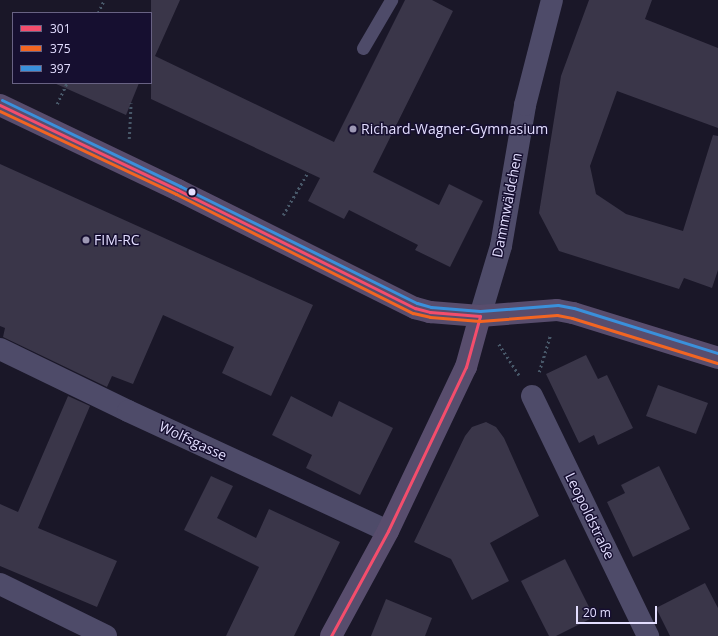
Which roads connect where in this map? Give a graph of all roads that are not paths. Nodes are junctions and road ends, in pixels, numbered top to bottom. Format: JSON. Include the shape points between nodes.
{"nodes":[{"id":1,"x":391,"y":0,"type":"edge"},
{"id":2,"x":552,"y":0,"type":"edge"},
{"id":3,"x":363,"y":48,"type":"dead end"},
{"id":4,"x":0,"y":105,"type":"edge"},
{"id":5,"x":480,"y":316,"type":"junction"},
{"id":6,"x":0,"y":349,"type":"edge"},
{"id":7,"x":718,"y":358,"type":"edge"},
{"id":8,"x":532,"y":396,"type":"road end"},
{"id":9,"x":388,"y":531,"type":"junction"},
{"id":10,"x":0,"y":584,"type":"edge"},
{"id":11,"x":106,"y":636,"type":"edge"},
{"id":12,"x":331,"y":636,"type":"edge"},
{"id":13,"x":648,"y":636,"type":"edge"}],
"edges":[{"from":1,"to":3,"type":"lane"},
{"from":2,"to":5,"type":"street","name":"Dammwäldchen","via":[[525,105],[501,246]]},
{"from":4,"to":5,"type":"main road","via":[[415,308],[430,312]]},
{"from":5,"to":7,"type":"main road","via":[[557,310]]},
{"from":5,"to":9,"type":"main road","via":[[466,367]]},
{"from":6,"to":9,"type":"street","name":"Wolfsgasse"},
{"from":8,"to":13,"type":"street","name":"Leopoldstraße"},
{"from":9,"to":12,"type":"main road"},
{"from":10,"to":11,"type":"street"}]}
